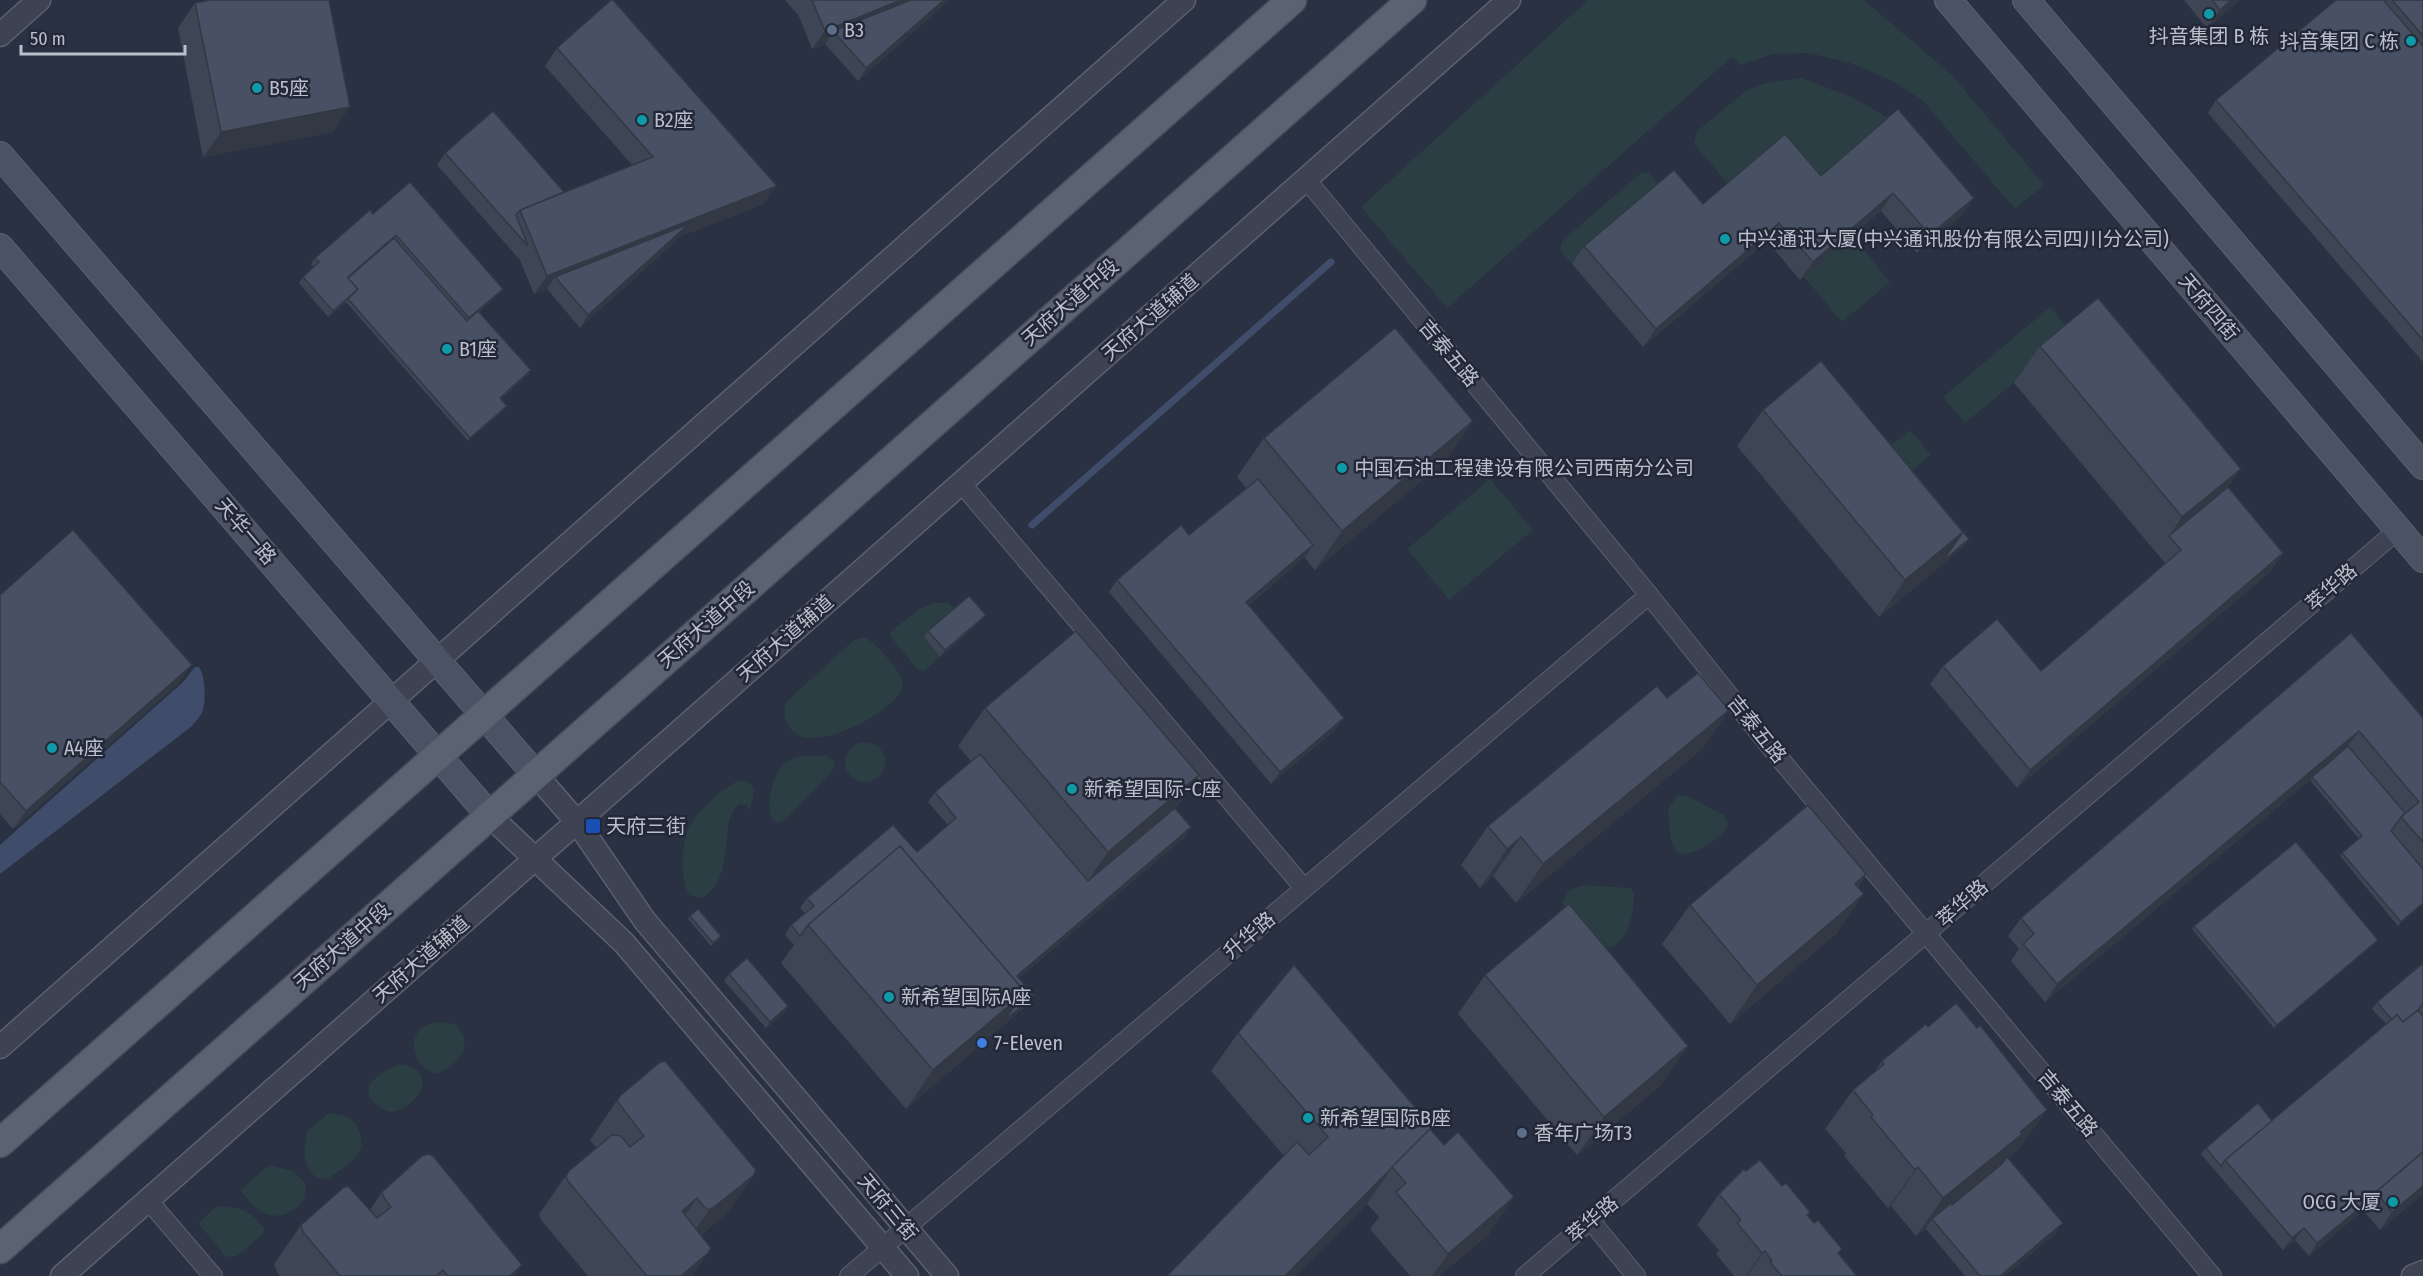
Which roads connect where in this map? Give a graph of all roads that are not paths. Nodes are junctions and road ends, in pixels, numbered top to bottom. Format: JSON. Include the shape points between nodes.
{"nodes":[{"id":1,"x":39,"y":0,"type":"edge"},
{"id":2,"x":1184,"y":0,"type":"edge"},
{"id":3,"x":1292,"y":0,"type":"edge"},
{"id":4,"x":1412,"y":0,"type":"edge"},
{"id":5,"x":1509,"y":0,"type":"edge"},
{"id":6,"x":1948,"y":0,"type":"edge"},
{"id":7,"x":2026,"y":0,"type":"edge"},
{"id":8,"x":0,"y":35,"type":"edge"},
{"id":9,"x":0,"y":155,"type":"edge"},
{"id":10,"x":1306,"y":179,"type":"junction"},
{"id":11,"x":0,"y":247,"type":"edge"},
{"id":12,"x":2423,"y":466,"type":"edge"},
{"id":13,"x":961,"y":483,"type":"junction"},
{"id":14,"x":2398,"y":530,"type":"junction"},
{"id":15,"x":2423,"y":559,"type":"edge"},
{"id":16,"x":1649,"y":595,"type":"junction"},
{"id":17,"x":437,"y":660,"type":"junction"},
{"id":18,"x":391,"y":700,"type":"junction"},
{"id":19,"x":484,"y":714,"type":"junction"},
{"id":20,"x":439,"y":755,"type":"junction"},
{"id":21,"x":536,"y":775,"type":"junction"},
{"id":22,"x":490,"y":816,"type":"junction"},
{"id":23,"x":577,"y":822,"type":"junction"},
{"id":24,"x":534,"y":860,"type":"junction"},
{"id":25,"x":1304,"y":888,"type":"junction"},
{"id":26,"x":1926,"y":933,"type":"junction"},
{"id":27,"x":0,"y":1047,"type":"edge"},
{"id":28,"x":0,"y":1143,"type":"edge"},
{"id":29,"x":148,"y":1200,"type":"junction"},
{"id":30,"x":1590,"y":1220,"type":"junction"},
{"id":31,"x":906,"y":1228,"type":"junction"},
{"id":32,"x":882,"y":1248,"type":"junction"},
{"id":33,"x":0,"y":1249,"type":"edge"},
{"id":34,"x":2423,"y":1272,"type":"edge"},
{"id":35,"x":62,"y":1276,"type":"edge"},
{"id":36,"x":213,"y":1276,"type":"edge"},
{"id":37,"x":849,"y":1276,"type":"edge"},
{"id":38,"x":907,"y":1276,"type":"edge"},
{"id":39,"x":946,"y":1276,"type":"edge"},
{"id":40,"x":1525,"y":1276,"type":"edge"},
{"id":41,"x":1636,"y":1276,"type":"edge"},
{"id":42,"x":2212,"y":1276,"type":"edge"},
{"id":43,"x":2413,"y":1276,"type":"edge"}],
"edges":[{"from":1,"to":8,"type":"street"},
{"from":2,"to":17,"type":"street"},
{"from":3,"to":19,"type":"main road"},
{"from":4,"to":21,"type":"main road","name":"天府大道中段"},
{"from":5,"to":10,"type":"street","name":"天府大道辅道"},
{"from":6,"to":14,"type":"main road","name":"天府四街"},
{"from":7,"to":12,"type":"main road"},
{"from":9,"to":17,"type":"main road"},
{"from":10,"to":13,"type":"street","name":"天府大道辅道"},
{"from":10,"to":16,"type":"street","name":"吉泰五路"},
{"from":11,"to":18,"type":"main road","name":"天华一路"},
{"from":13,"to":23,"type":"street","name":"天府大道辅道"},
{"from":13,"to":25,"type":"street"},
{"from":14,"to":15,"type":"main road","name":"天府四街"},
{"from":14,"to":26,"type":"street","name":"萃华路"},
{"from":16,"to":25,"type":"street","name":"升华路"},
{"from":16,"to":26,"type":"street","name":"吉泰五路"},
{"from":17,"to":18,"type":"street"},
{"from":17,"to":19,"type":"main road"},
{"from":18,"to":20,"type":"main road","name":"天华一路"},
{"from":18,"to":27,"type":"street"},
{"from":19,"to":20,"type":"main road"},
{"from":19,"to":21,"type":"main road"},
{"from":20,"to":22,"type":"main road","name":"天华一路"},
{"from":20,"to":28,"type":"main road"},
{"from":21,"to":22,"type":"main road","name":"天府大道中段"},
{"from":21,"to":23,"type":"street","name":"天府三街"},
{"from":22,"to":24,"type":"street","name":"天府三街"},
{"from":22,"to":33,"type":"main road","name":"天府大道中段"},
{"from":23,"to":24,"type":"street","name":"天府大道辅道"},
{"from":23,"to":31,"type":"street","name":"天府三街","via":[[645,921]]},
{"from":24,"to":29,"type":"street","name":"天府大道辅道"},
{"from":24,"to":32,"type":"street","name":"天府三街","via":[[624,943]]},
{"from":25,"to":31,"type":"street","name":"升华路"},
{"from":26,"to":30,"type":"street","name":"萃华路"},
{"from":26,"to":42,"type":"street","name":"吉泰五路"},
{"from":29,"to":35,"type":"street","name":"天府大道辅道"},
{"from":29,"to":36,"type":"street"},
{"from":30,"to":40,"type":"street","name":"萃华路"},
{"from":30,"to":41,"type":"street"},
{"from":31,"to":32,"type":"street","name":"升华路"},
{"from":31,"to":39,"type":"street","name":"天府三街"},
{"from":32,"to":37,"type":"street","name":"升华路"},
{"from":32,"to":38,"type":"street","name":"天府三街"},
{"from":34,"to":43,"type":"street"}]}
